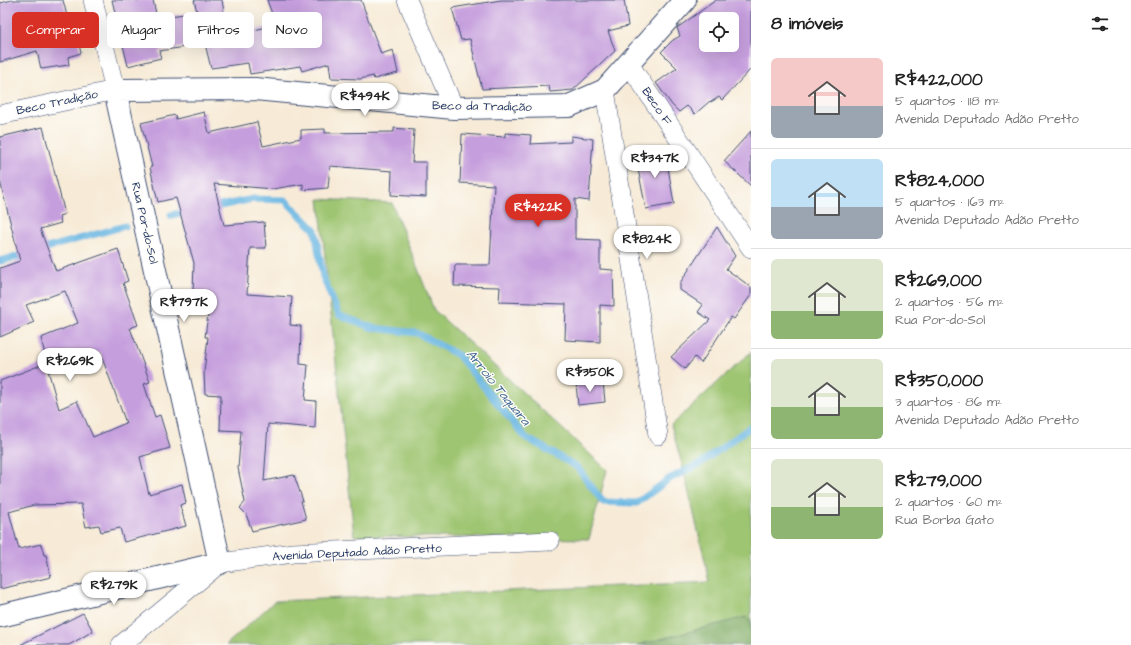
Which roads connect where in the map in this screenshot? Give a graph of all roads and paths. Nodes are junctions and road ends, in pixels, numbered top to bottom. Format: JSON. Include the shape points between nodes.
{"nodes":[{"id":1,"x":93,"y":0,"type":"edge"},
{"id":2,"x":407,"y":0,"type":"edge"},
{"id":3,"x":675,"y":4,"type":"edge"},
{"id":4,"x":629,"y":64,"type":"junction"},
{"id":5,"x":115,"y":90,"type":"junction"},
{"id":6,"x":605,"y":90,"type":"junction"},
{"id":7,"x":454,"y":108,"type":"junction"},
{"id":8,"x":0,"y":115,"type":"edge"},
{"id":9,"x":751,"y":248,"type":"edge"},
{"id":10,"x":658,"y":435,"type":"dead end"},
{"id":11,"x":550,"y":541,"type":"dead end"},
{"id":12,"x":220,"y":563,"type":"junction"},
{"id":13,"x":0,"y":616,"type":"edge"},
{"id":14,"x":121,"y":645,"type":"edge"}],
"edges":[{"from":1,"to":5,"type":"street","name":"Rua Por-do-Sol"},
{"from":2,"to":7,"type":"street"},
{"from":3,"to":4,"type":"street"},
{"from":4,"to":6,"type":"street"},
{"from":4,"to":9,"type":"street","name":"Beco F"},
{"from":5,"to":7,"type":"street","name":"Beco da Tradição","via":[[255,89]]},
{"from":5,"to":8,"type":"street","name":"Beco Tradição"},
{"from":5,"to":12,"type":"street","name":"Rua Por-do-Sol"},
{"from":6,"to":7,"type":"street","name":"Beco da Tradição","via":[[570,106]]},
{"from":6,"to":10,"type":"street"},
{"from":11,"to":12,"type":"street","name":"Avenida Deputado Adão Pretto","via":[[294,553]]},
{"from":12,"to":13,"type":"street"},
{"from":12,"to":14,"type":"street"}]}
